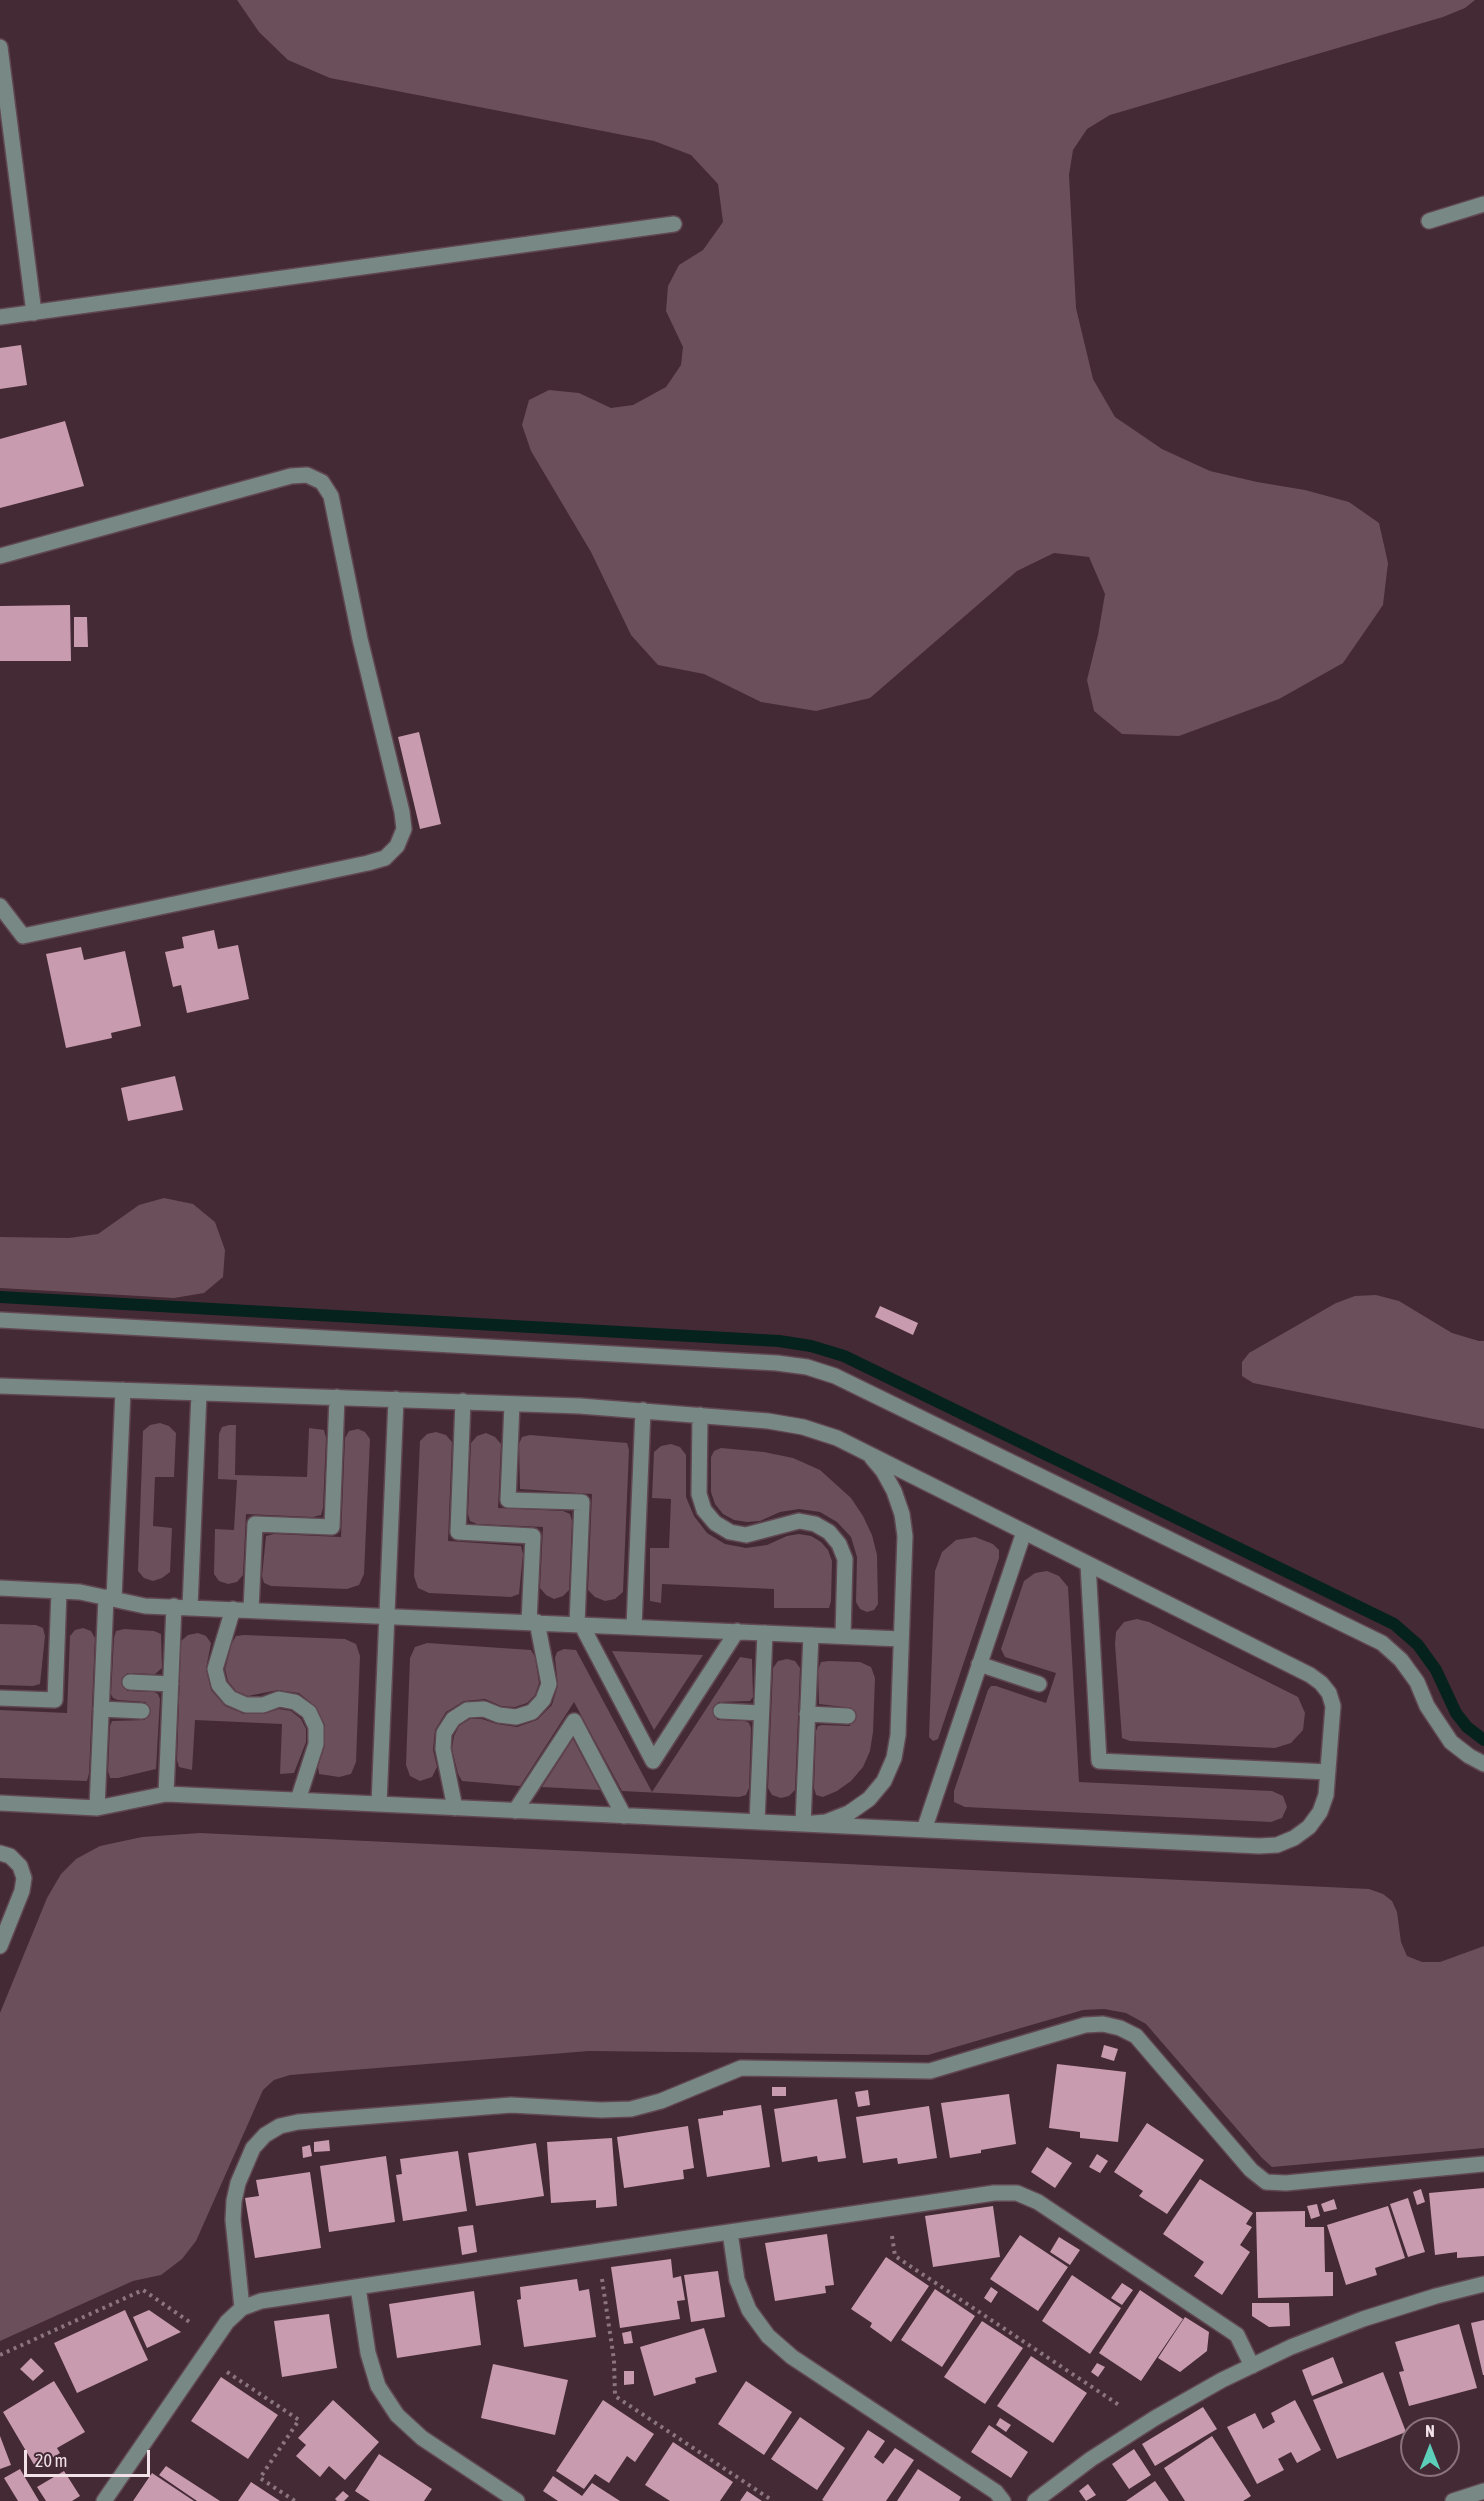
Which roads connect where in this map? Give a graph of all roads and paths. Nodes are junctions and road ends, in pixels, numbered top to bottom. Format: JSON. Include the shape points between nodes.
{"nodes":[{"id":1,"x":0,"y":47,"type":"edge"},
{"id":2,"x":1484,"y":204,"type":"edge"},
{"id":3,"x":1429,"y":221,"type":"dead end"},
{"id":4,"x":674,"y":224,"type":"dead end"},
{"id":5,"x":34,"y":313,"type":"junction"},
{"id":6,"x":0,"y":317,"type":"edge"},
{"id":7,"x":0,"y":555,"type":"edge"},
{"id":8,"x":0,"y":906,"type":"edge"},
{"id":9,"x":0,"y":1320,"type":"edge"},
{"id":10,"x":0,"y":1386,"type":"edge"},
{"id":11,"x":123,"y":1390,"type":"junction"},
{"id":12,"x":199,"y":1393,"type":"junction"},
{"id":13,"x":337,"y":1397,"type":"junction"},
{"id":14,"x":396,"y":1399,"type":"junction"},
{"id":15,"x":463,"y":1401,"type":"junction"},
{"id":16,"x":512,"y":1404,"type":"junction"},
{"id":17,"x":644,"y":1410,"type":"junction"},
{"id":18,"x":700,"y":1415,"type":"junction"},
{"id":19,"x":868,"y":1454,"type":"junction"},
{"id":20,"x":1024,"y":1532,"type":"junction"},
{"id":21,"x":1088,"y":1564,"type":"junction"},
{"id":22,"x":0,"y":1588,"type":"edge"},
{"id":23,"x":60,"y":1591,"type":"junction"},
{"id":24,"x":110,"y":1598,"type":"junction"},
{"id":25,"x":174,"y":1606,"type":"junction"},
{"id":26,"x":190,"y":1607,"type":"junction"},
{"id":27,"x":233,"y":1609,"type":"junction"},
{"id":28,"x":251,"y":1610,"type":"junction"},
{"id":29,"x":387,"y":1616,"type":"junction"},
{"id":30,"x":533,"y":1622,"type":"junction"},
{"id":31,"x":579,"y":1624,"type":"junction"},
{"id":32,"x":634,"y":1627,"type":"junction"},
{"id":33,"x":737,"y":1631,"type":"junction"},
{"id":34,"x":765,"y":1633,"type":"junction"},
{"id":35,"x":811,"y":1635,"type":"junction"},
{"id":36,"x":843,"y":1636,"type":"junction"},
{"id":37,"x":901,"y":1639,"type":"junction"},
{"id":38,"x":980,"y":1664,"type":"junction"},
{"id":39,"x":130,"y":1682,"type":"dead end"},
{"id":40,"x":171,"y":1684,"type":"junction"},
{"id":41,"x":1039,"y":1684,"type":"dead end"},
{"id":42,"x":0,"y":1698,"type":"edge"},
{"id":43,"x":102,"y":1710,"type":"junction"},
{"id":44,"x":142,"y":1711,"type":"dead end"},
{"id":45,"x":721,"y":1711,"type":"dead end"},
{"id":46,"x":761,"y":1713,"type":"junction"},
{"id":47,"x":807,"y":1714,"type":"junction"},
{"id":48,"x":848,"y":1716,"type":"dead end"},
{"id":49,"x":1484,"y":1764,"type":"edge"},
{"id":50,"x":1328,"y":1772,"type":"junction"},
{"id":51,"x":166,"y":1794,"type":"junction"},
{"id":52,"x":298,"y":1800,"type":"junction"},
{"id":53,"x":0,"y":1803,"type":"edge"},
{"id":54,"x":379,"y":1804,"type":"junction"},
{"id":55,"x":97,"y":1808,"type":"junction"},
{"id":56,"x":455,"y":1808,"type":"junction"},
{"id":57,"x":515,"y":1810,"type":"junction"},
{"id":58,"x":624,"y":1816,"type":"junction"},
{"id":59,"x":757,"y":1822,"type":"junction"},
{"id":60,"x":803,"y":1824,"type":"junction"},
{"id":61,"x":924,"y":1830,"type":"junction"},
{"id":62,"x":0,"y":1853,"type":"edge"},
{"id":63,"x":0,"y":1946,"type":"edge"},
{"id":64,"x":1484,"y":2164,"type":"edge"},
{"id":65,"x":887,"y":2209,"type":"junction"},
{"id":66,"x":730,"y":2232,"type":"junction"},
{"id":67,"x":597,"y":2252,"type":"junction"},
{"id":68,"x":1484,"y":2284,"type":"edge"},
{"id":69,"x":358,"y":2287,"type":"junction"},
{"id":70,"x":242,"y":2307,"type":"junction"},
{"id":71,"x":215,"y":2340,"type":"junction"},
{"id":72,"x":0,"y":2355,"type":"edge"},
{"id":73,"x":204,"y":2356,"type":"junction"},
{"id":74,"x":1252,"y":2366,"type":"junction"},
{"id":75,"x":1140,"y":2427,"type":"junction"},
{"id":76,"x":1484,"y":2491,"type":"edge"},
{"id":77,"x":104,"y":2501,"type":"edge"},
{"id":78,"x":295,"y":2501,"type":"edge"},
{"id":79,"x":517,"y":2501,"type":"edge"},
{"id":80,"x":773,"y":2501,"type":"edge"},
{"id":81,"x":1003,"y":2501,"type":"edge"},
{"id":82,"x":1035,"y":2501,"type":"edge"},
{"id":83,"x":1453,"y":2501,"type":"edge"}],
"edges":[{"from":1,"to":5,"type":"street"},
{"from":2,"to":3,"type":"street"},
{"from":4,"to":5,"type":"street"},
{"from":5,"to":6,"type":"street"},
{"from":7,"to":8,"type":"street","via":[[291,476],[308,475],[322,482],[331,496],[404,829],[397,846],[385,858],[368,863],[23,936]]},
{"from":9,"to":49,"type":"street","via":[[807,1367],[856,1387],[1382,1643],[1417,1682],[1427,1706],[1451,1742]]},
{"from":10,"to":11,"type":"street"},
{"from":11,"to":12,"type":"street"},
{"from":11,"to":24,"type":"street"},
{"from":12,"to":13,"type":"street"},
{"from":12,"to":26,"type":"street"},
{"from":13,"to":14,"type":"street"},
{"from":13,"to":28,"type":"street","via":[[332,1527],[255,1524]]},
{"from":14,"to":15,"type":"street"},
{"from":14,"to":29,"type":"street"},
{"from":15,"to":16,"type":"street"},
{"from":15,"to":30,"type":"street","via":[[458,1532],[533,1536]]},
{"from":16,"to":17,"type":"street"},
{"from":16,"to":31,"type":"street","via":[[508,1500],[582,1503]]},
{"from":17,"to":18,"type":"street"},
{"from":17,"to":32,"type":"street"},
{"from":18,"to":19,"type":"street","via":[[803,1426]]},
{"from":18,"to":36,"type":"street","via":[[699,1494],[704,1510],[730,1532],[746,1535],[799,1521],[829,1532],[845,1559]]},
{"from":19,"to":20,"type":"street"},
{"from":19,"to":37,"type":"street","via":[[883,1471],[902,1514],[905,1536]]},
{"from":20,"to":21,"type":"street"},
{"from":20,"to":38,"type":"street"},
{"from":21,"to":50,"type":"street","via":[[1321,1683],[1333,1706]]},
{"from":21,"to":50,"type":"street","via":[[1099,1761]]},
{"from":22,"to":23,"type":"street"},
{"from":23,"to":24,"type":"street"},
{"from":23,"to":42,"type":"street","via":[[55,1700]]},
{"from":24,"to":25,"type":"street","via":[[145,1606]]},
{"from":24,"to":43,"type":"street"},
{"from":25,"to":26,"type":"street"},
{"from":25,"to":40,"type":"street"},
{"from":26,"to":27,"type":"street"},
{"from":27,"to":28,"type":"street"},
{"from":27,"to":52,"type":"street","via":[[215,1669],[219,1685],[230,1698],[246,1705],[263,1705],[279,1699],[295,1702],[309,1712],[315,1727],[315,1744]]},
{"from":28,"to":29,"type":"street"},
{"from":29,"to":30,"type":"street"},
{"from":29,"to":54,"type":"street"},
{"from":30,"to":31,"type":"street"},
{"from":30,"to":56,"type":"street","via":[[549,1684],[543,1700],[532,1712],[516,1717],[484,1709],[467,1710],[453,1719],[444,1733],[443,1749]]},
{"from":31,"to":32,"type":"street"},
{"from":31,"to":33,"type":"street","via":[[653,1761]]},
{"from":32,"to":33,"type":"street"},
{"from":33,"to":34,"type":"street"},
{"from":34,"to":35,"type":"street"},
{"from":34,"to":46,"type":"street"},
{"from":35,"to":36,"type":"street"},
{"from":35,"to":47,"type":"street"},
{"from":36,"to":37,"type":"street"},
{"from":37,"to":60,"type":"street","via":[[898,1735],[884,1781],[869,1799],[849,1813],[826,1822]]},
{"from":38,"to":41,"type":"street"},
{"from":38,"to":61,"type":"street"},
{"from":39,"to":40,"type":"street"},
{"from":40,"to":51,"type":"street"},
{"from":43,"to":44,"type":"street"},
{"from":43,"to":55,"type":"street"},
{"from":45,"to":46,"type":"street"},
{"from":46,"to":59,"type":"street"},
{"from":47,"to":48,"type":"street"},
{"from":47,"to":60,"type":"street"},
{"from":50,"to":61,"type":"street","via":[[1320,1812],[1309,1827],[1277,1845]]},
{"from":51,"to":52,"type":"street"},
{"from":51,"to":55,"type":"street"},
{"from":52,"to":54,"type":"street"},
{"from":53,"to":55,"type":"street"},
{"from":54,"to":56,"type":"street"},
{"from":56,"to":57,"type":"street"},
{"from":57,"to":58,"type":"street"},
{"from":57,"to":58,"type":"street","via":[[574,1721]]},
{"from":58,"to":59,"type":"street"},
{"from":59,"to":60,"type":"street"},
{"from":60,"to":61,"type":"street"},
{"from":62,"to":63,"type":"street","via":[[20,1866],[24,1878]]},
{"from":64,"to":70,"type":"street","via":[[1266,2182],[1251,2170],[1136,2036],[1103,2024],[1085,2025],[930,2071],[741,2068],[631,2109],[511,2105],[280,2126],[253,2148],[234,2201]]},
{"from":65,"to":66,"type":"street"},
{"from":65,"to":74,"type":"street","via":[[994,2193],[1017,2193],[1038,2202],[1237,2335]]},
{"from":65,"to":75,"type":"path","via":[[895,2256],[1130,2412]]},
{"from":66,"to":67,"type":"street"},
{"from":66,"to":81,"type":"street","via":[[737,2280],[749,2310],[768,2336],[792,2357],[996,2492]]},
{"from":67,"to":69,"type":"street"},
{"from":67,"to":80,"type":"path","via":[[614,2360],[615,2396]]},
{"from":68,"to":74,"type":"street","via":[[1363,2319]]},
{"from":69,"to":70,"type":"street"},
{"from":69,"to":79,"type":"street","via":[[368,2353],[378,2386],[397,2415],[422,2438]]},
{"from":70,"to":71,"type":"street"},
{"from":71,"to":72,"type":"path","via":[[143,2290]]},
{"from":71,"to":73,"type":"street"},
{"from":73,"to":77,"type":"street"},
{"from":73,"to":78,"type":"path","via":[[299,2420],[260,2478]]},
{"from":74,"to":75,"type":"street"},
{"from":75,"to":82,"type":"street"},
{"from":76,"to":83,"type":"street"}]}
